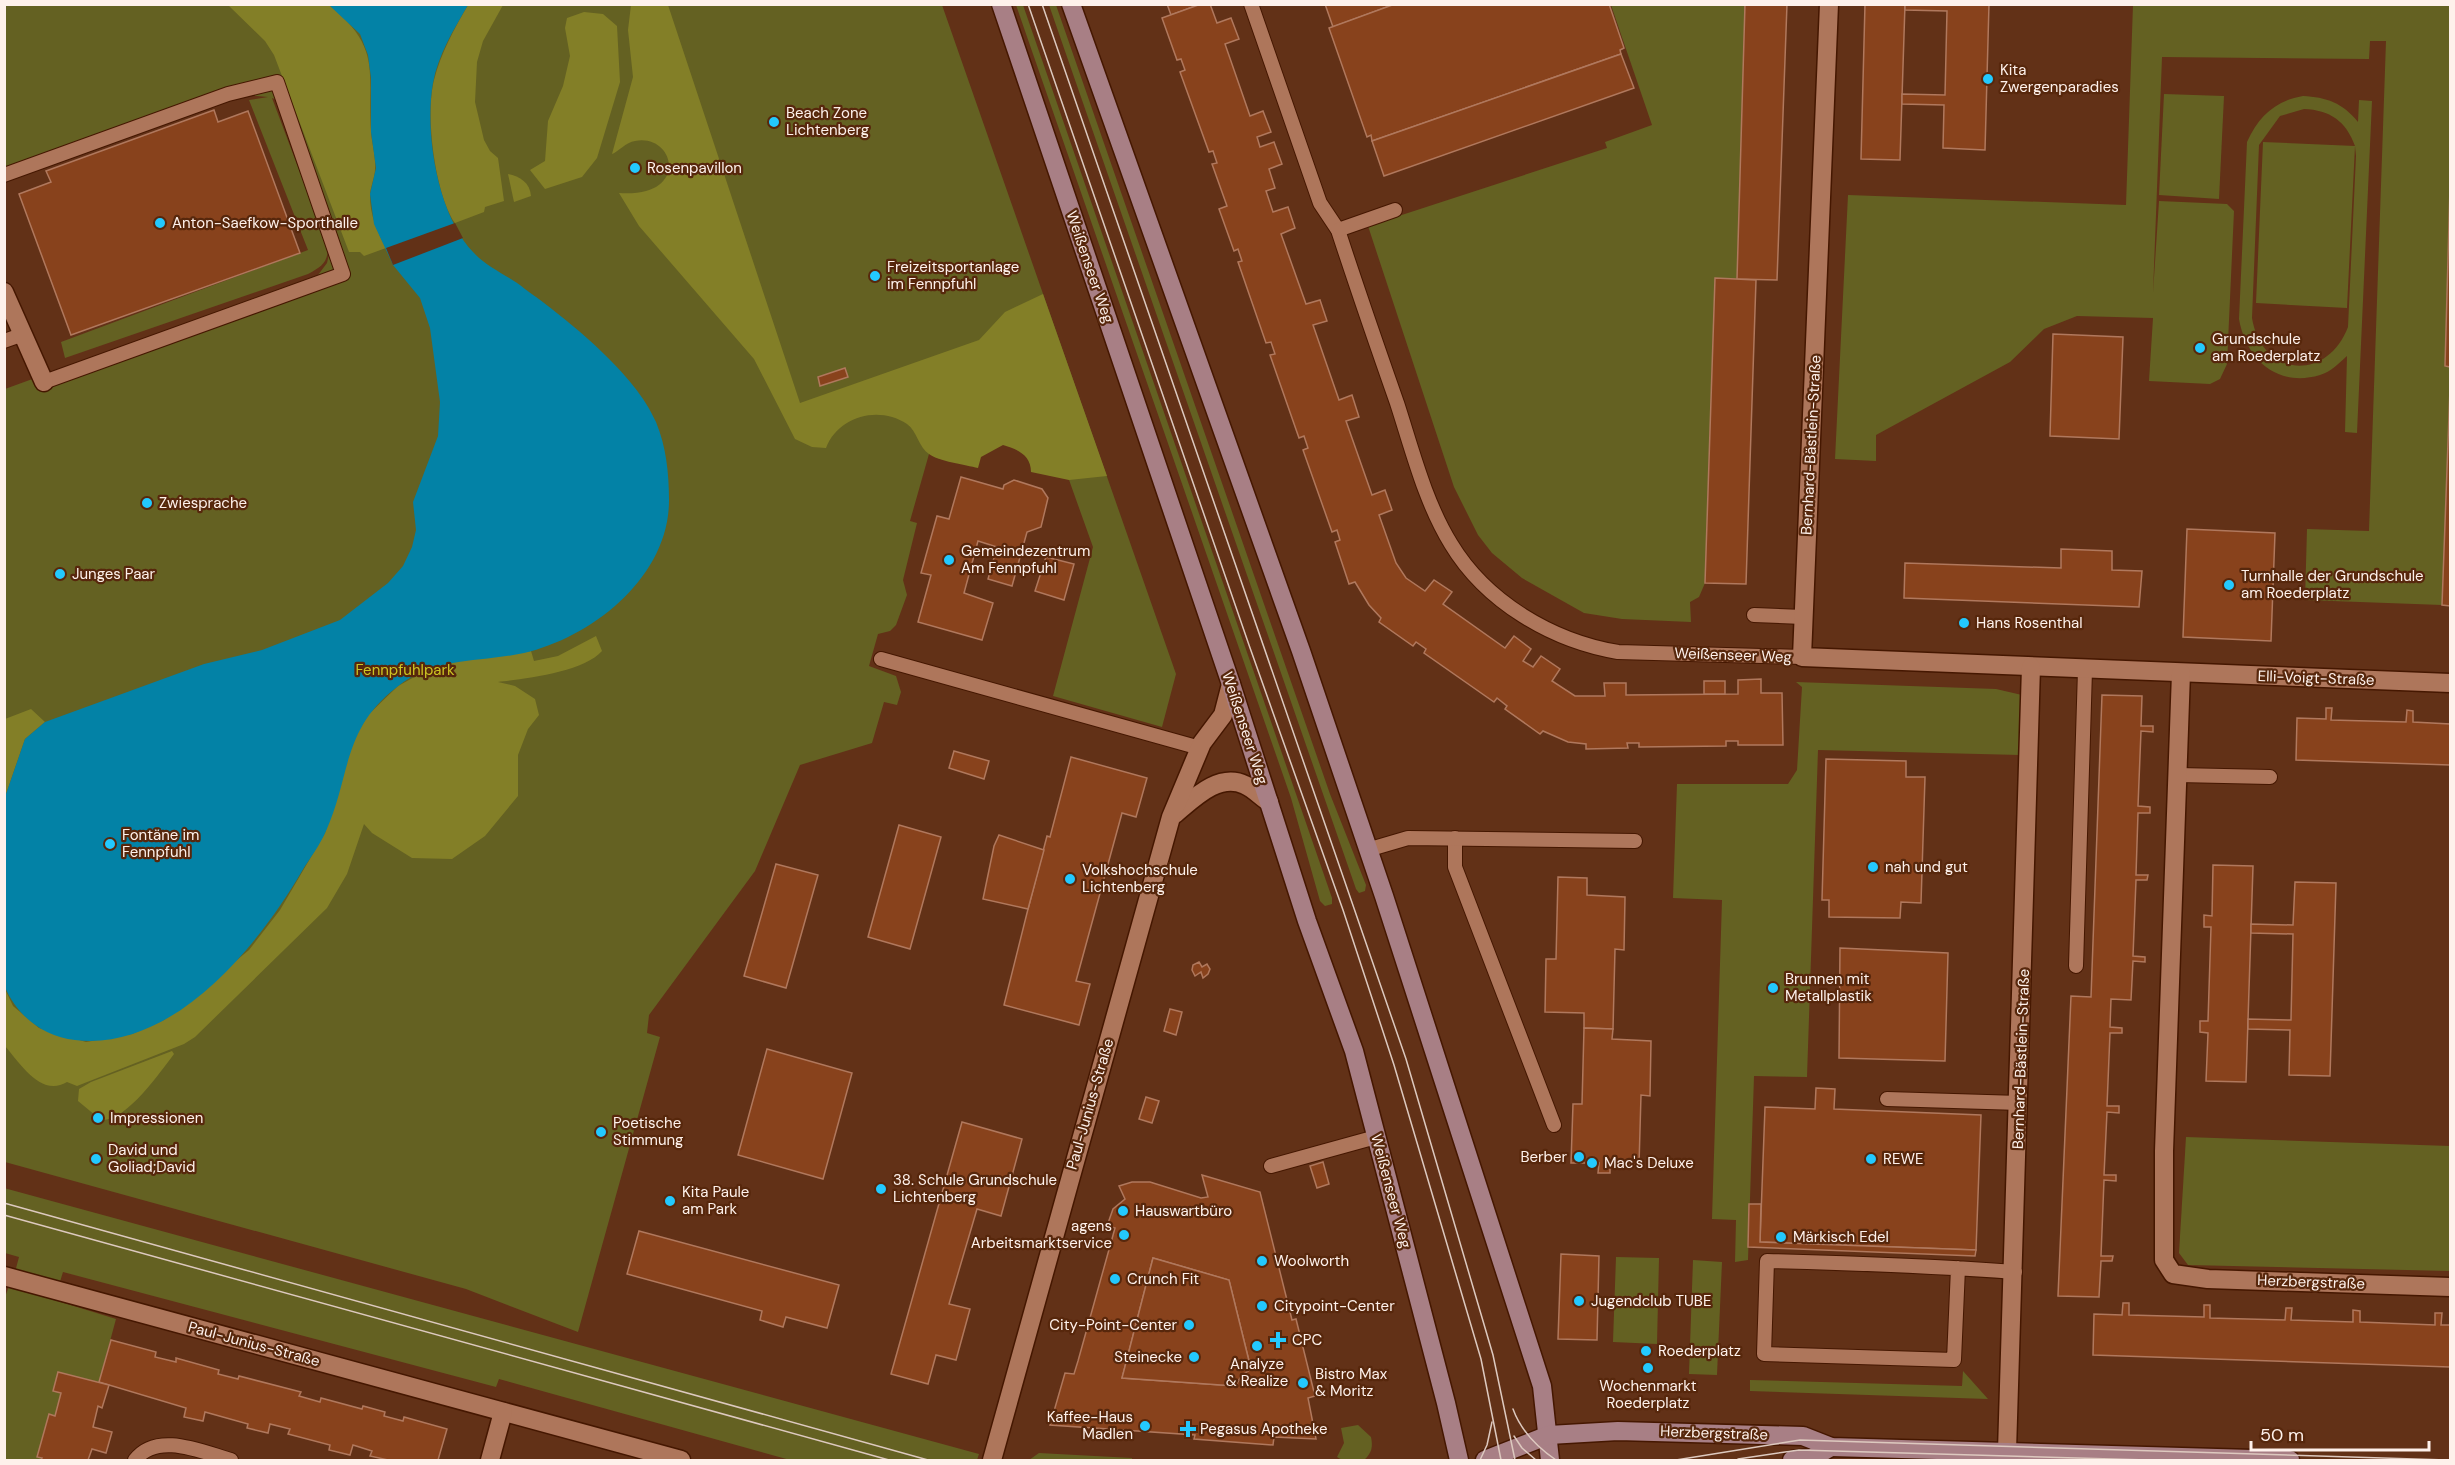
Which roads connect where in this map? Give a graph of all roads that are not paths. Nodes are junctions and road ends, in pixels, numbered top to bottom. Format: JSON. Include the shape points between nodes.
{"nodes":[{"id":1,"x":1001,"y":4,"type":"edge"},
{"id":2,"x":1071,"y":4,"type":"edge"},
{"id":3,"x":1251,"y":4,"type":"edge"},
{"id":4,"x":1829,"y":4,"type":"edge"},
{"id":5,"x":4,"y":175,"type":"edge"},
{"id":6,"x":1395,"y":210,"type":"dead end"},
{"id":7,"x":1338,"y":230,"type":"junction"},
{"id":8,"x":4,"y":292,"type":"edge"},
{"id":9,"x":13,"y":338,"type":"edge"},
{"id":10,"x":44,"y":381,"type":"joint"},
{"id":11,"x":1754,"y":615,"type":"dead end"},
{"id":12,"x":1803,"y":617,"type":"junction"},
{"id":13,"x":1802,"y":657,"type":"junction"},
{"id":14,"x":881,"y":659,"type":"dead end"},
{"id":15,"x":2031,"y":667,"type":"junction"},
{"id":16,"x":2085,"y":670,"type":"junction"},
{"id":17,"x":2181,"y":673,"type":"junction"},
{"id":18,"x":2451,"y":683,"type":"edge"},
{"id":19,"x":1231,"y":684,"type":"junction"},
{"id":20,"x":1200,"y":748,"type":"junction"},
{"id":21,"x":2178,"y":775,"type":"junction"},
{"id":22,"x":2270,"y":777,"type":"dead end"},
{"id":23,"x":1269,"y":802,"type":"junction"},
{"id":24,"x":1171,"y":817,"type":"junction"},
{"id":25,"x":1455,"y":838,"type":"junction"},
{"id":26,"x":1635,"y":841,"type":"dead end"},
{"id":27,"x":1367,"y":850,"type":"junction"},
{"id":28,"x":2076,"y":966,"type":"dead end"},
{"id":29,"x":1887,"y":1099,"type":"dead end"},
{"id":30,"x":2020,"y":1102,"type":"junction"},
{"id":31,"x":1554,"y":1125,"type":"dead end"},
{"id":32,"x":1376,"y":1137,"type":"junction"},
{"id":33,"x":1271,"y":1166,"type":"dead end"},
{"id":34,"x":1958,"y":1268,"type":"junction"},
{"id":35,"x":2015,"y":1272,"type":"junction"},
{"id":36,"x":4,"y":1276,"type":"edge"},
{"id":37,"x":2451,"y":1287,"type":"edge"},
{"id":38,"x":503,"y":1412,"type":"junction"},
{"id":39,"x":1549,"y":1435,"type":"junction"},
{"id":40,"x":1831,"y":1447,"type":"junction"},
{"id":41,"x":2007,"y":1451,"type":"junction"},
{"id":42,"x":2259,"y":1460,"type":"edge"},
{"id":43,"x":135,"y":1461,"type":"edge"},
{"id":44,"x":231,"y":1461,"type":"edge"},
{"id":45,"x":490,"y":1461,"type":"edge"},
{"id":46,"x":681,"y":1461,"type":"edge"},
{"id":47,"x":992,"y":1461,"type":"edge"},
{"id":48,"x":1459,"y":1461,"type":"edge"},
{"id":49,"x":1485,"y":1461,"type":"edge"},
{"id":50,"x":1550,"y":1461,"type":"edge"},
{"id":51,"x":1792,"y":1461,"type":"edge"},
{"id":52,"x":2290,"y":1461,"type":"edge"}],
"edges":[{"from":1,"to":19,"type":"main road","name":"Weißenseer Weg"},
{"from":2,"to":27,"type":"main road","via":[[1301,651]]},
{"from":3,"to":7,"type":"lane","name":"Weißenseer Weg","via":[[1320,203]]},
{"from":4,"to":12,"type":"street","name":"Bernhard-Bästlein-Straße"},
{"from":5,"to":10,"type":"lane","via":[[228,94],[277,82],[343,274]]},
{"from":6,"to":7,"type":"lane"},
{"from":7,"to":13,"type":"lane","name":"Weißenseer Weg","via":[[1440,523],[1451,544],[1484,584],[1551,632],[1591,647],[1618,652]]},
{"from":8,"to":9,"type":"street"},
{"from":9,"to":10,"type":"street"},
{"from":11,"to":12,"type":"lane"},
{"from":12,"to":13,"type":"street","name":"Bernhard-Bästlein-Straße"},
{"from":13,"to":15,"type":"street"},
{"from":14,"to":20,"type":"lane"},
{"from":15,"to":16,"type":"street"},
{"from":15,"to":30,"type":"street","name":"Bernhard-Bästlein-Straße"},
{"from":16,"to":17,"type":"street"},
{"from":16,"to":28,"type":"lane"},
{"from":17,"to":18,"type":"street","name":"Elli-Voigt-Straße"},
{"from":17,"to":21,"type":"street"},
{"from":19,"to":20,"type":"street","name":"Paul-Junius-Straße","via":[[1223,715]]},
{"from":19,"to":23,"type":"main road","name":"Weißenseer Weg"},
{"from":20,"to":24,"type":"street","name":"Paul-Junius-Straße"},
{"from":21,"to":22,"type":"lane"},
{"from":21,"to":37,"type":"street","name":"Herzbergstraße","via":[[2164,1260],[2173,1274],[2208,1279]]},
{"from":23,"to":24,"type":"street","via":[[1245,785],[1233,782],[1206,788]]},
{"from":23,"to":32,"type":"main road","name":"Weißenseer Weg","via":[[1354,1051]]},
{"from":24,"to":47,"type":"street","name":"Paul-Junius-Straße"},
{"from":25,"to":26,"type":"lane"},
{"from":25,"to":27,"type":"lane","via":[[1408,838]]},
{"from":25,"to":31,"type":"lane","via":[[1455,867]]},
{"from":27,"to":39,"type":"main road","via":[[1542,1386]]},
{"from":29,"to":30,"type":"lane"},
{"from":30,"to":35,"type":"street","name":"Bernhard-Bästlein-Straße"},
{"from":32,"to":33,"type":"lane"},
{"from":32,"to":48,"type":"main road","name":"Weißenseer Weg"},
{"from":34,"to":34,"type":"lane","via":[[1954,1360],[1764,1354],[1767,1261]]},
{"from":34,"to":35,"type":"lane"},
{"from":35,"to":41,"type":"street","name":"Bernhard-Bästlein-Straße"},
{"from":36,"to":38,"type":"street","name":"Paul-Junius-Straße"},
{"from":38,"to":45,"type":"street"},
{"from":38,"to":46,"type":"street","name":"Paul-Junius-Straße"},
{"from":39,"to":40,"type":"main road","name":"Herzbergstraße","via":[[1594,1432],[1803,1436]]},
{"from":39,"to":49,"type":"main road"},
{"from":39,"to":50,"type":"main road"},
{"from":40,"to":41,"type":"main road","name":"Herzbergstraße"},
{"from":40,"to":51,"type":"main road","name":"Herzbergstraße","via":[[1812,1458]]},
{"from":41,"to":42,"type":"main road","name":"Herzbergstraße"},
{"from":42,"to":52,"type":"main road","name":"Herzbergstraße"},
{"from":43,"to":44,"type":"lane","via":[[150,1447],[164,1445]]}]}
